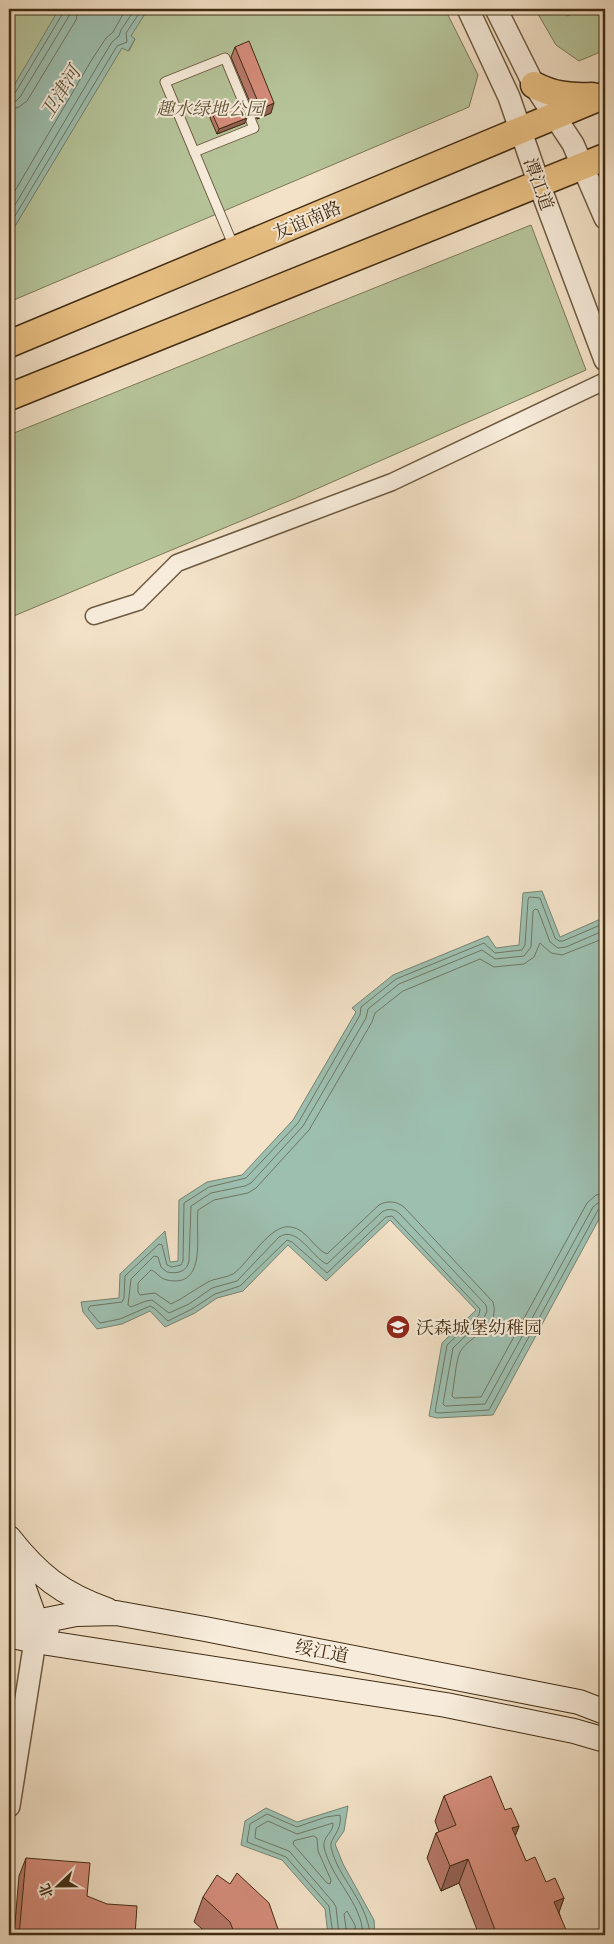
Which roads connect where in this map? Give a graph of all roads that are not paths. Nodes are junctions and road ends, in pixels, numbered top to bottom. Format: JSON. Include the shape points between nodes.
{"nodes":[{"id":1,"x":468,"y":9,"type":"edge"},
{"id":2,"x":496,"y":9,"type":"edge"},
{"id":3,"x":534,"y":85,"type":"junction"},
{"id":4,"x":605,"y":95,"type":"edge"},
{"id":5,"x":536,"y":124,"type":"junction"},
{"id":6,"x":605,"y":148,"type":"edge"},
{"id":7,"x":194,"y":152,"type":"junction"},
{"id":8,"x":587,"y":156,"type":"edge"},
{"id":9,"x":538,"y":184,"type":"junction"},
{"id":10,"x":605,"y":218,"type":"edge"},
{"id":11,"x":235,"y":250,"type":"junction"},
{"id":12,"x":9,"y":344,"type":"edge"},
{"id":13,"x":605,"y":360,"type":"edge"},
{"id":14,"x":605,"y":381,"type":"edge"},
{"id":15,"x":9,"y":397,"type":"edge"},
{"id":16,"x":94,"y":616,"type":"dead end"},
{"id":17,"x":9,"y":1538,"type":"edge"},
{"id":18,"x":9,"y":1547,"type":"edge"},
{"id":19,"x":9,"y":1597,"type":"edge"},
{"id":20,"x":116,"y":1613,"type":"junction"},
{"id":21,"x":35,"y":1632,"type":"junction"},
{"id":22,"x":9,"y":1634,"type":"edge"},
{"id":23,"x":605,"y":1712,"type":"edge"},
{"id":24,"x":605,"y":1740,"type":"edge"},
{"id":25,"x":9,"y":1806,"type":"edge"}],
"edges":[{"from":1,"to":5,"type":"street","via":[[510,98]]},
{"from":2,"to":3,"type":"street","name":"潭江道"},
{"from":3,"to":4,"type":"main road","via":[[563,96]]},
{"from":3,"to":5,"type":"street","name":"潭江道"},
{"from":4,"to":5,"type":"main road","name":"友谊南路"},
{"from":5,"to":8,"type":"street","name":"潭江道"},
{"from":5,"to":9,"type":"street","name":"潭江道"},
{"from":5,"to":11,"type":"main road","name":"友谊南路"},
{"from":6,"to":8,"type":"street"},
{"from":7,"to":7,"type":"lane","via":[[165,82],[225,58],[254,128]]},
{"from":7,"to":11,"type":"lane"},
{"from":8,"to":9,"type":"main road"},
{"from":8,"to":10,"type":"street","name":"潭江道"},
{"from":9,"to":13,"type":"street","name":"潭江道"},
{"from":9,"to":15,"type":"main road"},
{"from":11,"to":12,"type":"main road","name":"友谊南路"},
{"from":14,"to":16,"type":"street","via":[[392,482],[177,563],[138,602]]},
{"from":17,"to":20,"type":"main road","via":[[46,1579],[87,1603]]},
{"from":18,"to":21,"type":"main road"},
{"from":19,"to":21,"type":"main road"},
{"from":20,"to":21,"type":"main road","name":"绥江道","via":[[76,1614]]},
{"from":20,"to":23,"type":"main road","name":"绥江道","via":[[578,1702]]},
{"from":21,"to":22,"type":"main road","name":"绥江道"},
{"from":21,"to":24,"type":"main road","name":"绥江道","via":[[55,1632],[112,1652],[446,1704]]},
{"from":21,"to":25,"type":"street"}]}
